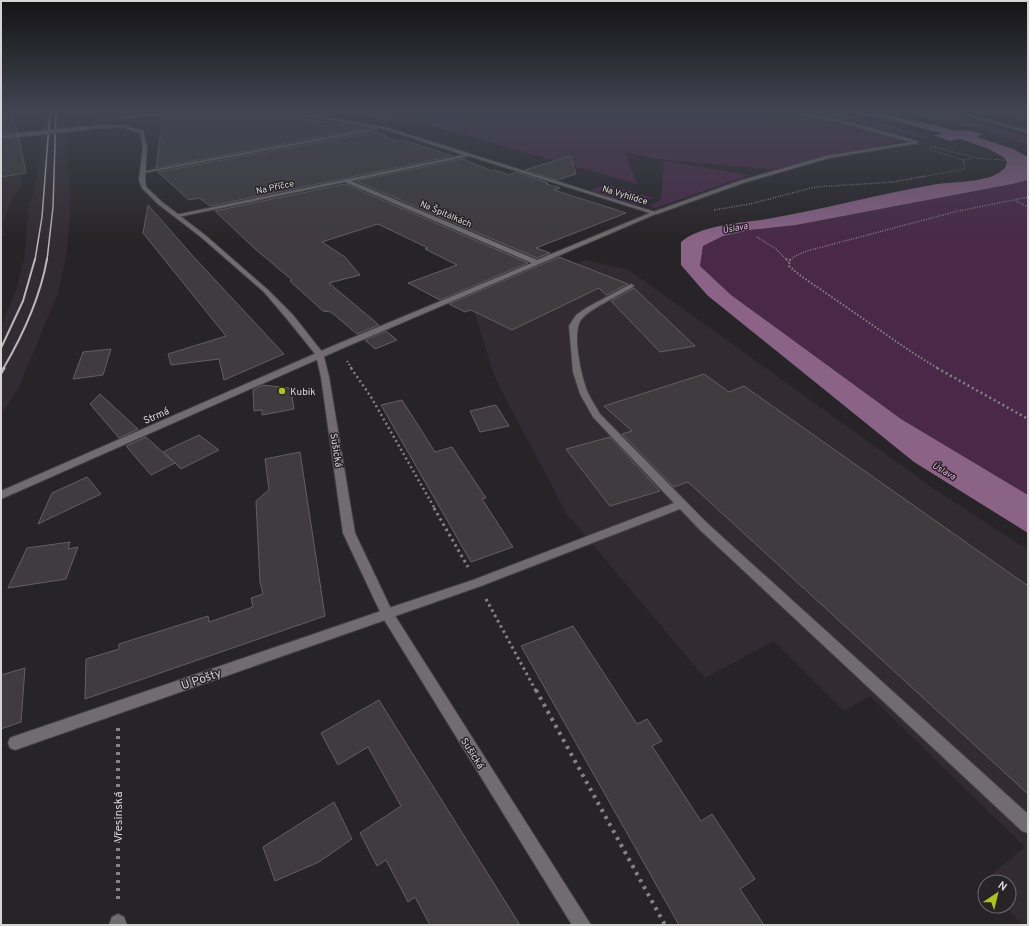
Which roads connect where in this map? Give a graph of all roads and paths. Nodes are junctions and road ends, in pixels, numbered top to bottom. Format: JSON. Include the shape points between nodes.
{"nodes":[{"id":1,"x":145,"y":155,"type":"edge"},
{"id":2,"x":236,"y":155,"type":"edge"},
{"id":3,"x":468,"y":155,"type":"edge"},
{"id":4,"x":469,"y":155,"type":"edge"},
{"id":5,"x":839,"y":155,"type":"edge"},
{"id":6,"x":949,"y":155,"type":"edge"},
{"id":7,"x":965,"y":155,"type":"edge"},
{"id":8,"x":977,"y":158,"type":"junction"},
{"id":9,"x":963,"y":160,"type":"junction"},
{"id":10,"x":1028,"y":162,"type":"edge"},
{"id":11,"x":144,"y":172,"type":"junction"},
{"id":12,"x":347,"y":180,"type":"junction"},
{"id":13,"x":1028,"y":197,"type":"edge"},
{"id":14,"x":1014,"y":200,"type":"junction"},
{"id":15,"x":1028,"y":207,"type":"edge"},
{"id":16,"x":712,"y":210,"type":"dead end"},
{"id":17,"x":655,"y":213,"type":"junction"},
{"id":18,"x":178,"y":215,"type":"junction"},
{"id":19,"x":757,"y":237,"type":"dead end"},
{"id":20,"x":789,"y":262,"type":"junction"},
{"id":21,"x":538,"y":263,"type":"junction"},
{"id":22,"x":631,"y":286,"type":"dead end"},
{"id":23,"x":338,"y":347,"type":"junction"},
{"id":24,"x":320,"y":355,"type":"junction"},
{"id":25,"x":1028,"y":419,"type":"edge"},
{"id":26,"x":1,"y":495,"type":"edge"},
{"id":27,"x":682,"y":504,"type":"junction"},
{"id":28,"x":477,"y":582,"type":"junction"},
{"id":29,"x":387,"y":614,"type":"junction"},
{"id":30,"x":118,"y":708,"type":"junction"},
{"id":31,"x":15,"y":744,"type":"dead end"},
{"id":32,"x":1028,"y":825,"type":"edge"},
{"id":33,"x":118,"y":924,"type":"edge"},
{"id":34,"x":582,"y":925,"type":"edge"},
{"id":35,"x":665,"y":925,"type":"edge"}],
"edges":[{"from":1,"to":11,"type":"street","name":"Sušická","bridge":true},
{"from":2,"to":11,"type":"street"},
{"from":3,"to":12,"type":"street","name":"Na Příčce"},
{"from":4,"to":17,"type":"street","name":"Na Vyhlídce"},
{"from":5,"to":17,"type":"street","via":[[741,182]]},
{"from":6,"to":9,"type":"path"},
{"from":7,"to":8,"type":"path"},
{"from":8,"to":9,"type":"path"},
{"from":8,"to":10,"type":"path"},
{"from":9,"to":16,"type":"path","via":[[965,169],[892,182],[815,187],[750,204]]},
{"from":11,"to":18,"type":"street","name":"Sušická","via":[[144,187],[160,203]]},
{"from":12,"to":18,"type":"street","name":"Na Příčce"},
{"from":12,"to":21,"type":"street","name":"Na Špitálkách"},
{"from":13,"to":14,"type":"path"},
{"from":14,"to":15,"type":"path"},
{"from":14,"to":20,"type":"path","via":[[954,212],[807,251],[795,255]]},
{"from":17,"to":21,"type":"street","name":"Na Vyhlídce"},
{"from":18,"to":24,"type":"street","name":"Sušická","via":[[266,291]]},
{"from":19,"to":20,"type":"path","via":[[776,249]]},
{"from":20,"to":25,"type":"path","via":[[789,266],[801,276],[913,353]]},
{"from":21,"to":23,"type":"street","name":"Na Vyhlídce"},
{"from":22,"to":27,"type":"street","via":[[589,310],[579,317],[573,326],[577,372],[584,394],[596,415]]},
{"from":23,"to":24,"type":"street","name":"Na Vyhlídce"},
{"from":23,"to":28,"type":"path","via":[[371,397]]},
{"from":24,"to":26,"type":"street","name":"Strmá"},
{"from":24,"to":29,"type":"street","name":"Sušická","via":[[326,377],[349,533]]},
{"from":27,"to":28,"type":"street","name":"U Pošty"},
{"from":27,"to":32,"type":"street","via":[[709,532]]},
{"from":28,"to":29,"type":"street","name":"U Pošty"},
{"from":28,"to":35,"type":"path"},
{"from":29,"to":30,"type":"street","name":"U Pošty"},
{"from":29,"to":34,"type":"street","name":"Sušická"},
{"from":30,"to":31,"type":"street","name":"U Pošty"},
{"from":30,"to":33,"type":"path","name":"Vřesinská"}]}
